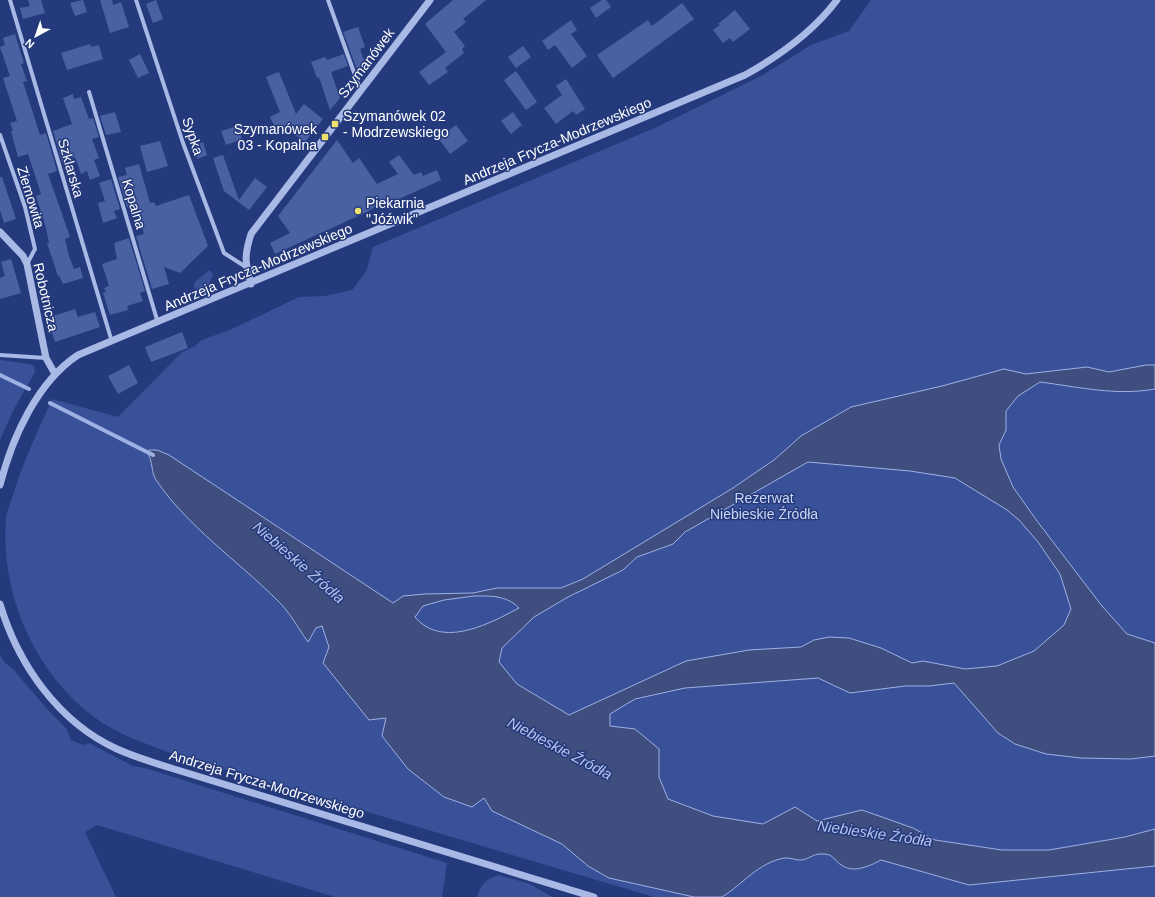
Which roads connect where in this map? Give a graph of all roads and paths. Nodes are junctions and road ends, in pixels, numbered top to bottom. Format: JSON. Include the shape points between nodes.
{"nodes":[{"id":1,"x":10,"y":0,"type":"edge"},
{"id":2,"x":136,"y":0,"type":"edge"},
{"id":3,"x":328,"y":0,"type":"edge"},
{"id":4,"x":430,"y":0,"type":"edge"},
{"id":5,"x":837,"y":0,"type":"edge"},
{"id":6,"x":89,"y":92,"type":"dead end"},
{"id":7,"x":361,"y":92,"type":"junction"},
{"id":8,"x":0,"y":135,"type":"edge"},
{"id":9,"x":0,"y":232,"type":"edge"},
{"id":10,"x":27,"y":264,"type":"junction"},
{"id":11,"x":246,"y":267,"type":"junction"},
{"id":12,"x":251,"y":284,"type":"junction"},
{"id":13,"x":158,"y":323,"type":"junction"},
{"id":14,"x":112,"y":342,"type":"junction"},
{"id":15,"x":0,"y":355,"type":"edge"},
{"id":16,"x":46,"y":358,"type":"junction"},
{"id":17,"x":55,"y":374,"type":"junction"},
{"id":18,"x":0,"y":485,"type":"edge"},
{"id":19,"x":0,"y":604,"type":"edge"},
{"id":20,"x":594,"y":897,"type":"edge"}],
"edges":[{"from":1,"to":14,"type":"street","name":"Szklarska"},
{"from":2,"to":11,"type":"street","name":"Sypka","via":[[183,144],[224,253]]},
{"from":3,"to":7,"type":"street"},
{"from":4,"to":7,"type":"street","name":"Szymanówek"},
{"from":5,"to":12,"type":"street","name":"Andrzeja Frycza-Modrzewskiego","via":[[812,28],[789,48],[745,75]]},
{"from":6,"to":13,"type":"street","name":"Kopalna"},
{"from":7,"to":11,"type":"street","name":"Szymanówek","via":[[251,234],[245,252]]},
{"from":8,"to":10,"type":"street","name":"Ziemowita","via":[[25,207],[34,249]]},
{"from":9,"to":10,"type":"street","name":"Robotnicza","via":[[23,256]]},
{"from":10,"to":16,"type":"street","name":"Robotnicza"},
{"from":11,"to":12,"type":"street","name":"Szymanówek"},
{"from":12,"to":13,"type":"street","name":"Andrzeja Frycza-Modrzewskiego"},
{"from":13,"to":14,"type":"street","name":"Andrzeja Frycza-Modrzewskiego"},
{"from":14,"to":17,"type":"street","name":"Andrzeja Frycza-Modrzewskiego","via":[[78,355]]},
{"from":15,"to":16,"type":"street"},
{"from":16,"to":17,"type":"street","name":"Robotnicza"},
{"from":17,"to":18,"type":"street","name":"Andrzeja Frycza-Modrzewskiego","via":[[24,422]]},
{"from":19,"to":20,"type":"street","name":"Andrzeja Frycza-Modrzewskiego","via":[[24,662],[57,705],[99,740],[174,769]]}]}
